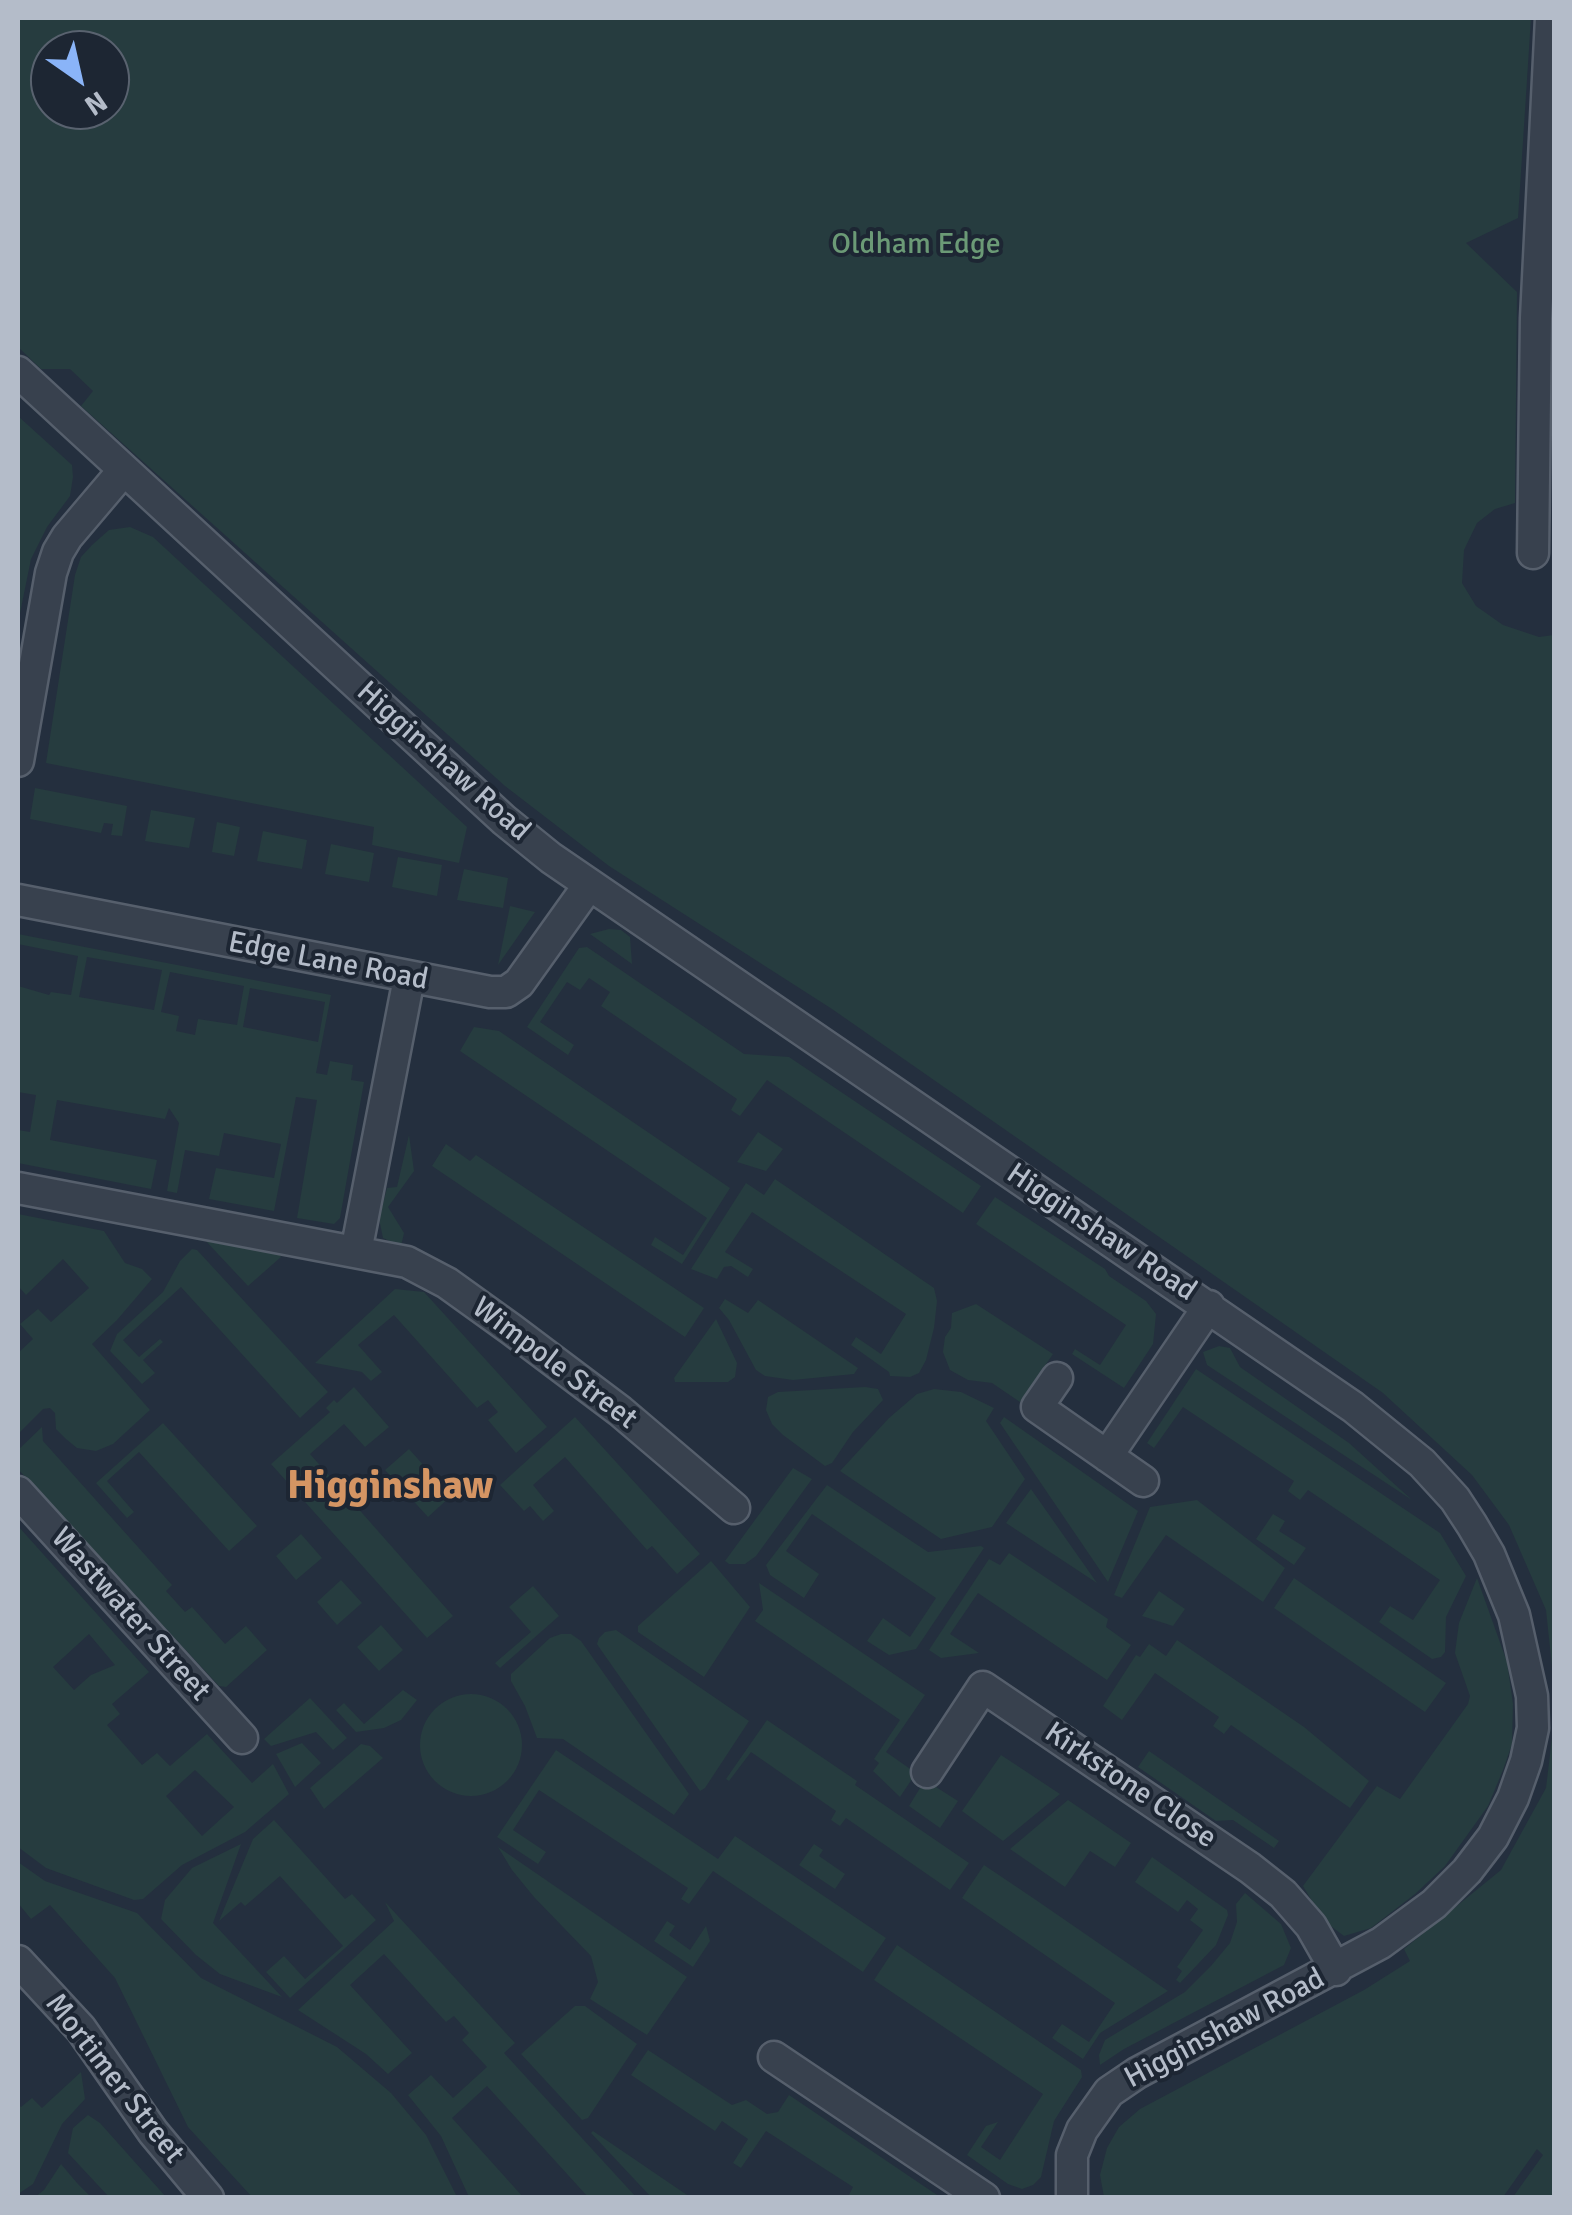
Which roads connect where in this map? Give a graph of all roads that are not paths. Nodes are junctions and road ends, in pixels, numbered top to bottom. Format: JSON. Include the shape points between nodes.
{"nodes":[{"id":1,"x":1551,"y":18,"type":"edge"},
{"id":2,"x":18,"y":372,"type":"edge"},
{"id":3,"x":123,"y":472,"type":"junction"},
{"id":4,"x":1533,"y":553,"type":"dead end"},
{"id":5,"x":18,"y":760,"type":"edge"},
{"id":6,"x":589,"y":884,"type":"junction"},
{"id":7,"x":18,"y":900,"type":"edge"},
{"id":8,"x":409,"y":978,"type":"junction"},
{"id":9,"x":18,"y":1188,"type":"edge"},
{"id":10,"x":356,"y":1252,"type":"junction"},
{"id":11,"x":1209,"y":1306,"type":"junction"},
{"id":12,"x":1056,"y":1378,"type":"dead end"},
{"id":13,"x":1107,"y":1456,"type":"junction"},
{"id":14,"x":1143,"y":1481,"type":"dead end"},
{"id":15,"x":18,"y":1492,"type":"edge"},
{"id":16,"x":734,"y":1508,"type":"dead end"},
{"id":17,"x":242,"y":1738,"type":"dead end"},
{"id":18,"x":927,"y":1772,"type":"dead end"},
{"id":19,"x":18,"y":1961,"type":"edge"},
{"id":20,"x":1336,"y":1970,"type":"junction"},
{"id":21,"x":774,"y":2057,"type":"dead end"},
{"id":22,"x":208,"y":2198,"type":"edge"},
{"id":23,"x":984,"y":2198,"type":"edge"},
{"id":24,"x":1072,"y":2198,"type":"edge"}],
"edges":[{"from":1,"to":4,"type":"street"},
{"from":2,"to":3,"type":"street","name":"Higginshaw Road"},
{"from":3,"to":5,"type":"street","via":[[67,536],[54,562]]},
{"from":3,"to":6,"type":"street","name":"Higginshaw Road","via":[[504,820]]},
{"from":6,"to":8,"type":"street","name":"Edge Lane Road","via":[[534,965],[506,992]]},
{"from":6,"to":11,"type":"street","name":"Higginshaw Road"},
{"from":7,"to":8,"type":"street","name":"Edge Lane Road"},
{"from":8,"to":10,"type":"street"},
{"from":9,"to":10,"type":"street","name":"Wimpole Street"},
{"from":10,"to":16,"type":"street","name":"Wimpole Street","via":[[407,1262],[447,1284],[620,1411]]},
{"from":11,"to":13,"type":"street"},
{"from":11,"to":20,"type":"street","name":"Higginshaw Road","via":[[1391,1436],[1456,1499],[1488,1554],[1523,1645],[1532,1728],[1513,1798],[1493,1837],[1434,1904]]},
{"from":12,"to":13,"type":"street","via":[[1037,1407]]},
{"from":13,"to":14,"type":"street"},
{"from":15,"to":17,"type":"street","name":"Wastwater Street"},
{"from":18,"to":20,"type":"street","name":"Kirkstone Close","via":[[983,1687],[1283,1894]]},
{"from":19,"to":22,"type":"street","name":"Mortimer Street","via":[[81,2030]]},
{"from":20,"to":24,"type":"street","name":"Higginshaw Road","via":[[1110,2092],[1072,2155]]},
{"from":21,"to":23,"type":"street"}]}
